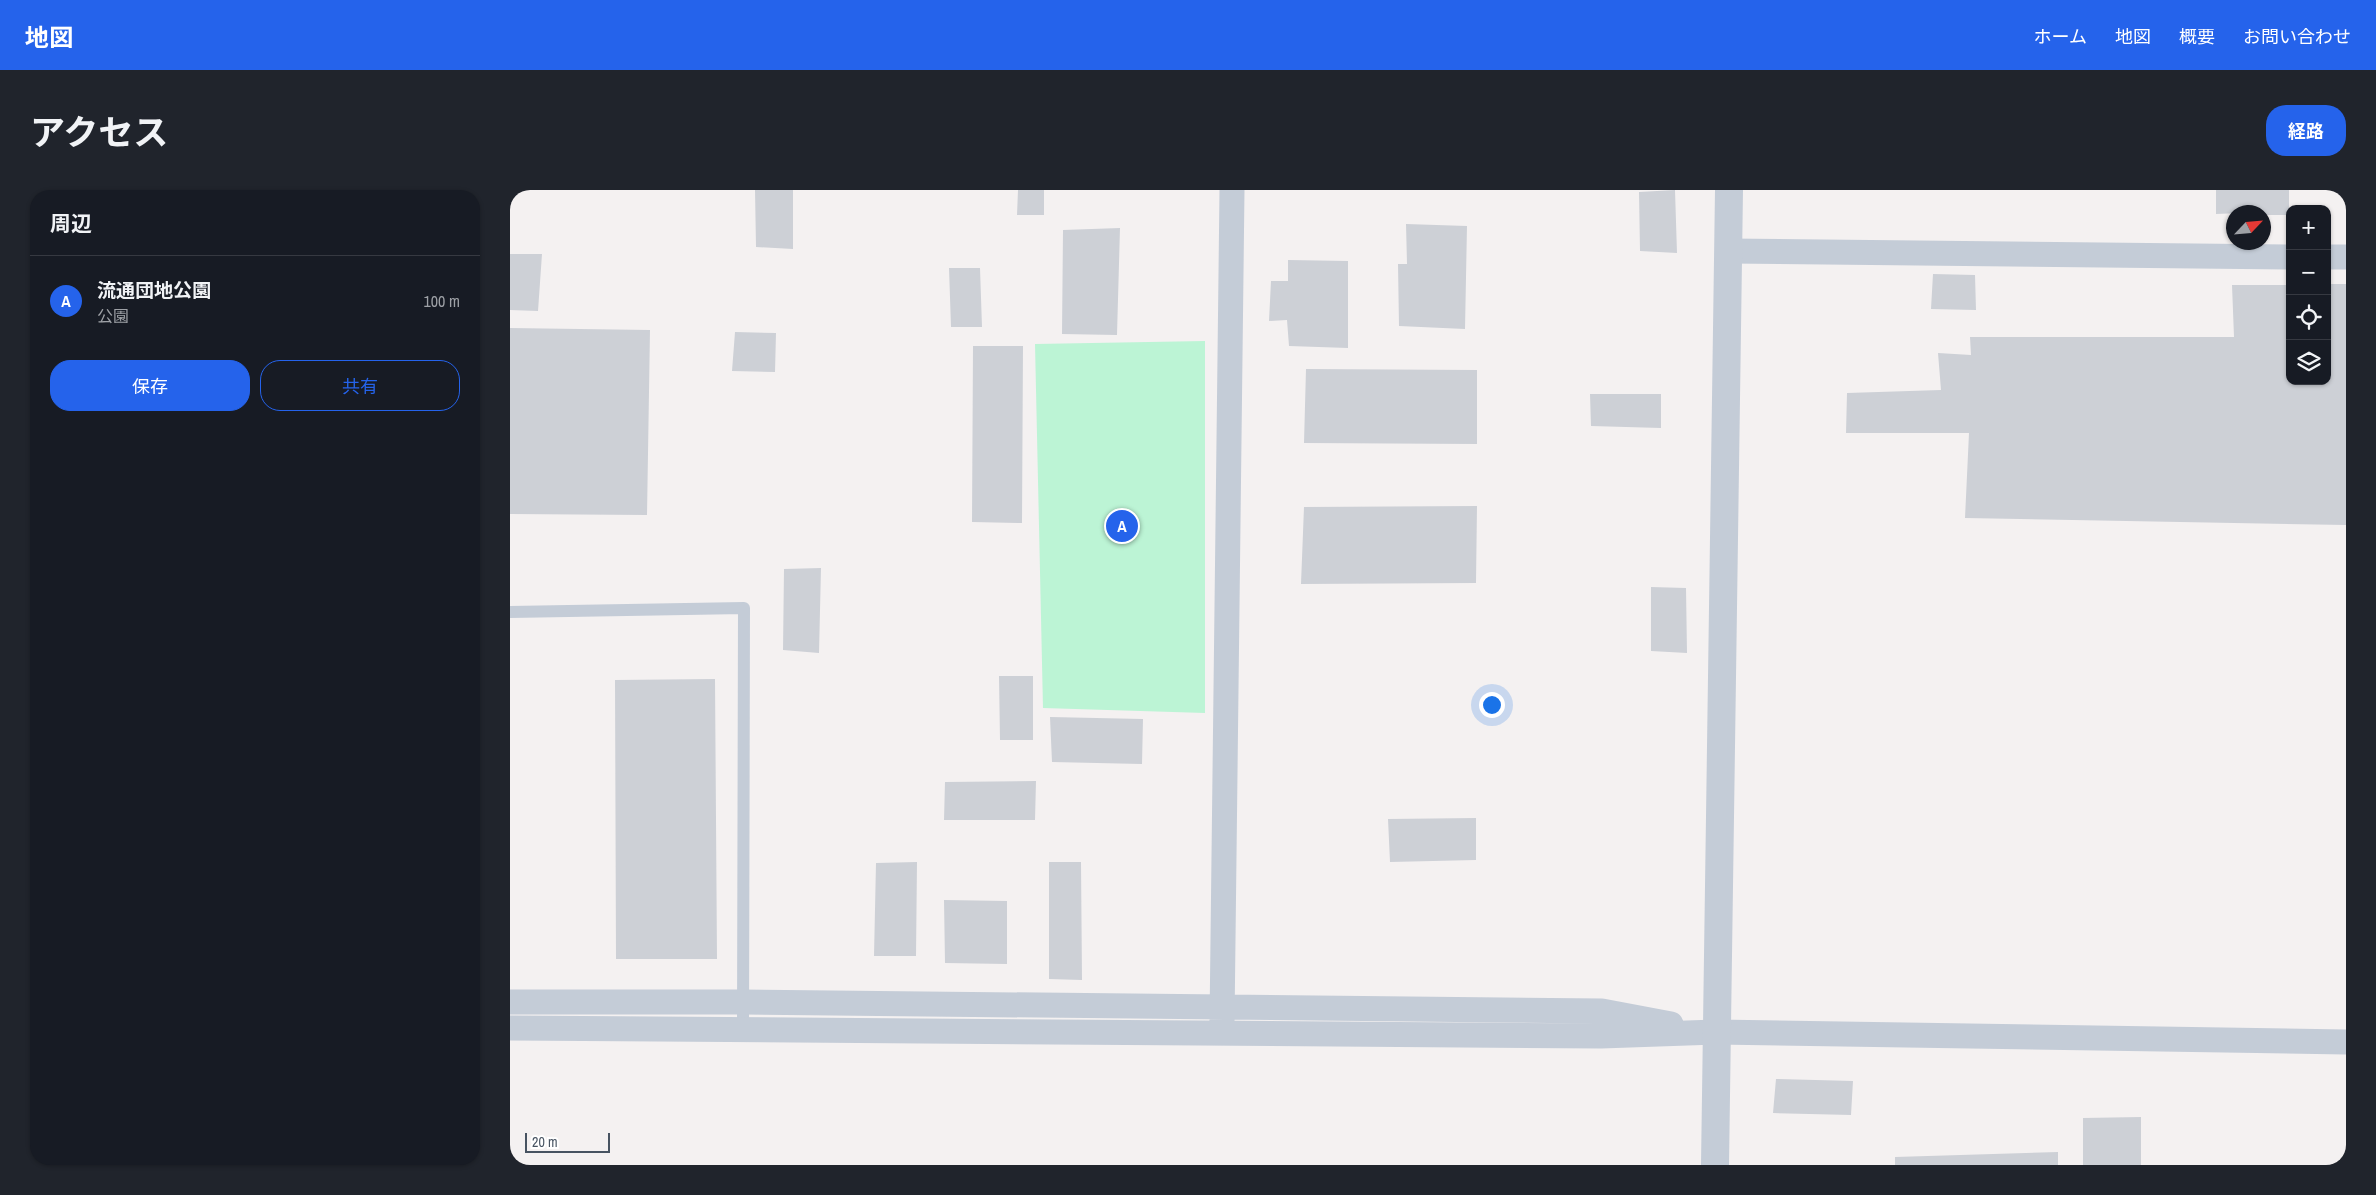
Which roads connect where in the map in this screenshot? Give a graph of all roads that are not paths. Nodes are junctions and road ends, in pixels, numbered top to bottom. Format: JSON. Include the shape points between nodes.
{"nodes":[{"id":1,"x":1232,"y":190,"type":"edge"},
{"id":2,"x":1729,"y":190,"type":"edge"},
{"id":3,"x":1729,"y":251,"type":"junction"},
{"id":4,"x":2286,"y":257,"type":"edge"},
{"id":5,"x":2331,"y":257,"type":"edge"},
{"id":6,"x":2346,"y":257,"type":"edge"},
{"id":7,"x":510,"y":612,"type":"edge"},
{"id":8,"x":510,"y":1002,"type":"edge"},
{"id":9,"x":743,"y":1002,"type":"junction"},
{"id":10,"x":1222,"y":1007,"type":"junction"},
{"id":11,"x":510,"y":1028,"type":"edge"},
{"id":12,"x":743,"y":1029,"type":"junction"},
{"id":13,"x":1716,"y":1032,"type":"junction"},
{"id":14,"x":1222,"y":1033,"type":"junction"},
{"id":15,"x":2346,"y":1042,"type":"edge"},
{"id":16,"x":1715,"y":1165,"type":"edge"}],
"edges":[{"from":1,"to":10,"type":"street"},
{"from":2,"to":3,"type":"street"},
{"from":3,"to":4,"type":"street"},
{"from":3,"to":13,"type":"street"},
{"from":5,"to":6,"type":"street"},
{"from":7,"to":9,"type":"lane","via":[[744,608]]},
{"from":8,"to":9,"type":"street"},
{"from":9,"to":10,"type":"street"},
{"from":9,"to":12,"type":"lane"},
{"from":10,"to":13,"type":"street","via":[[1602,1011]]},
{"from":10,"to":14,"type":"street"},
{"from":11,"to":12,"type":"street"},
{"from":12,"to":14,"type":"street"},
{"from":13,"to":14,"type":"street","via":[[1601,1036]]},
{"from":13,"to":15,"type":"street"},
{"from":13,"to":16,"type":"street"}]}
